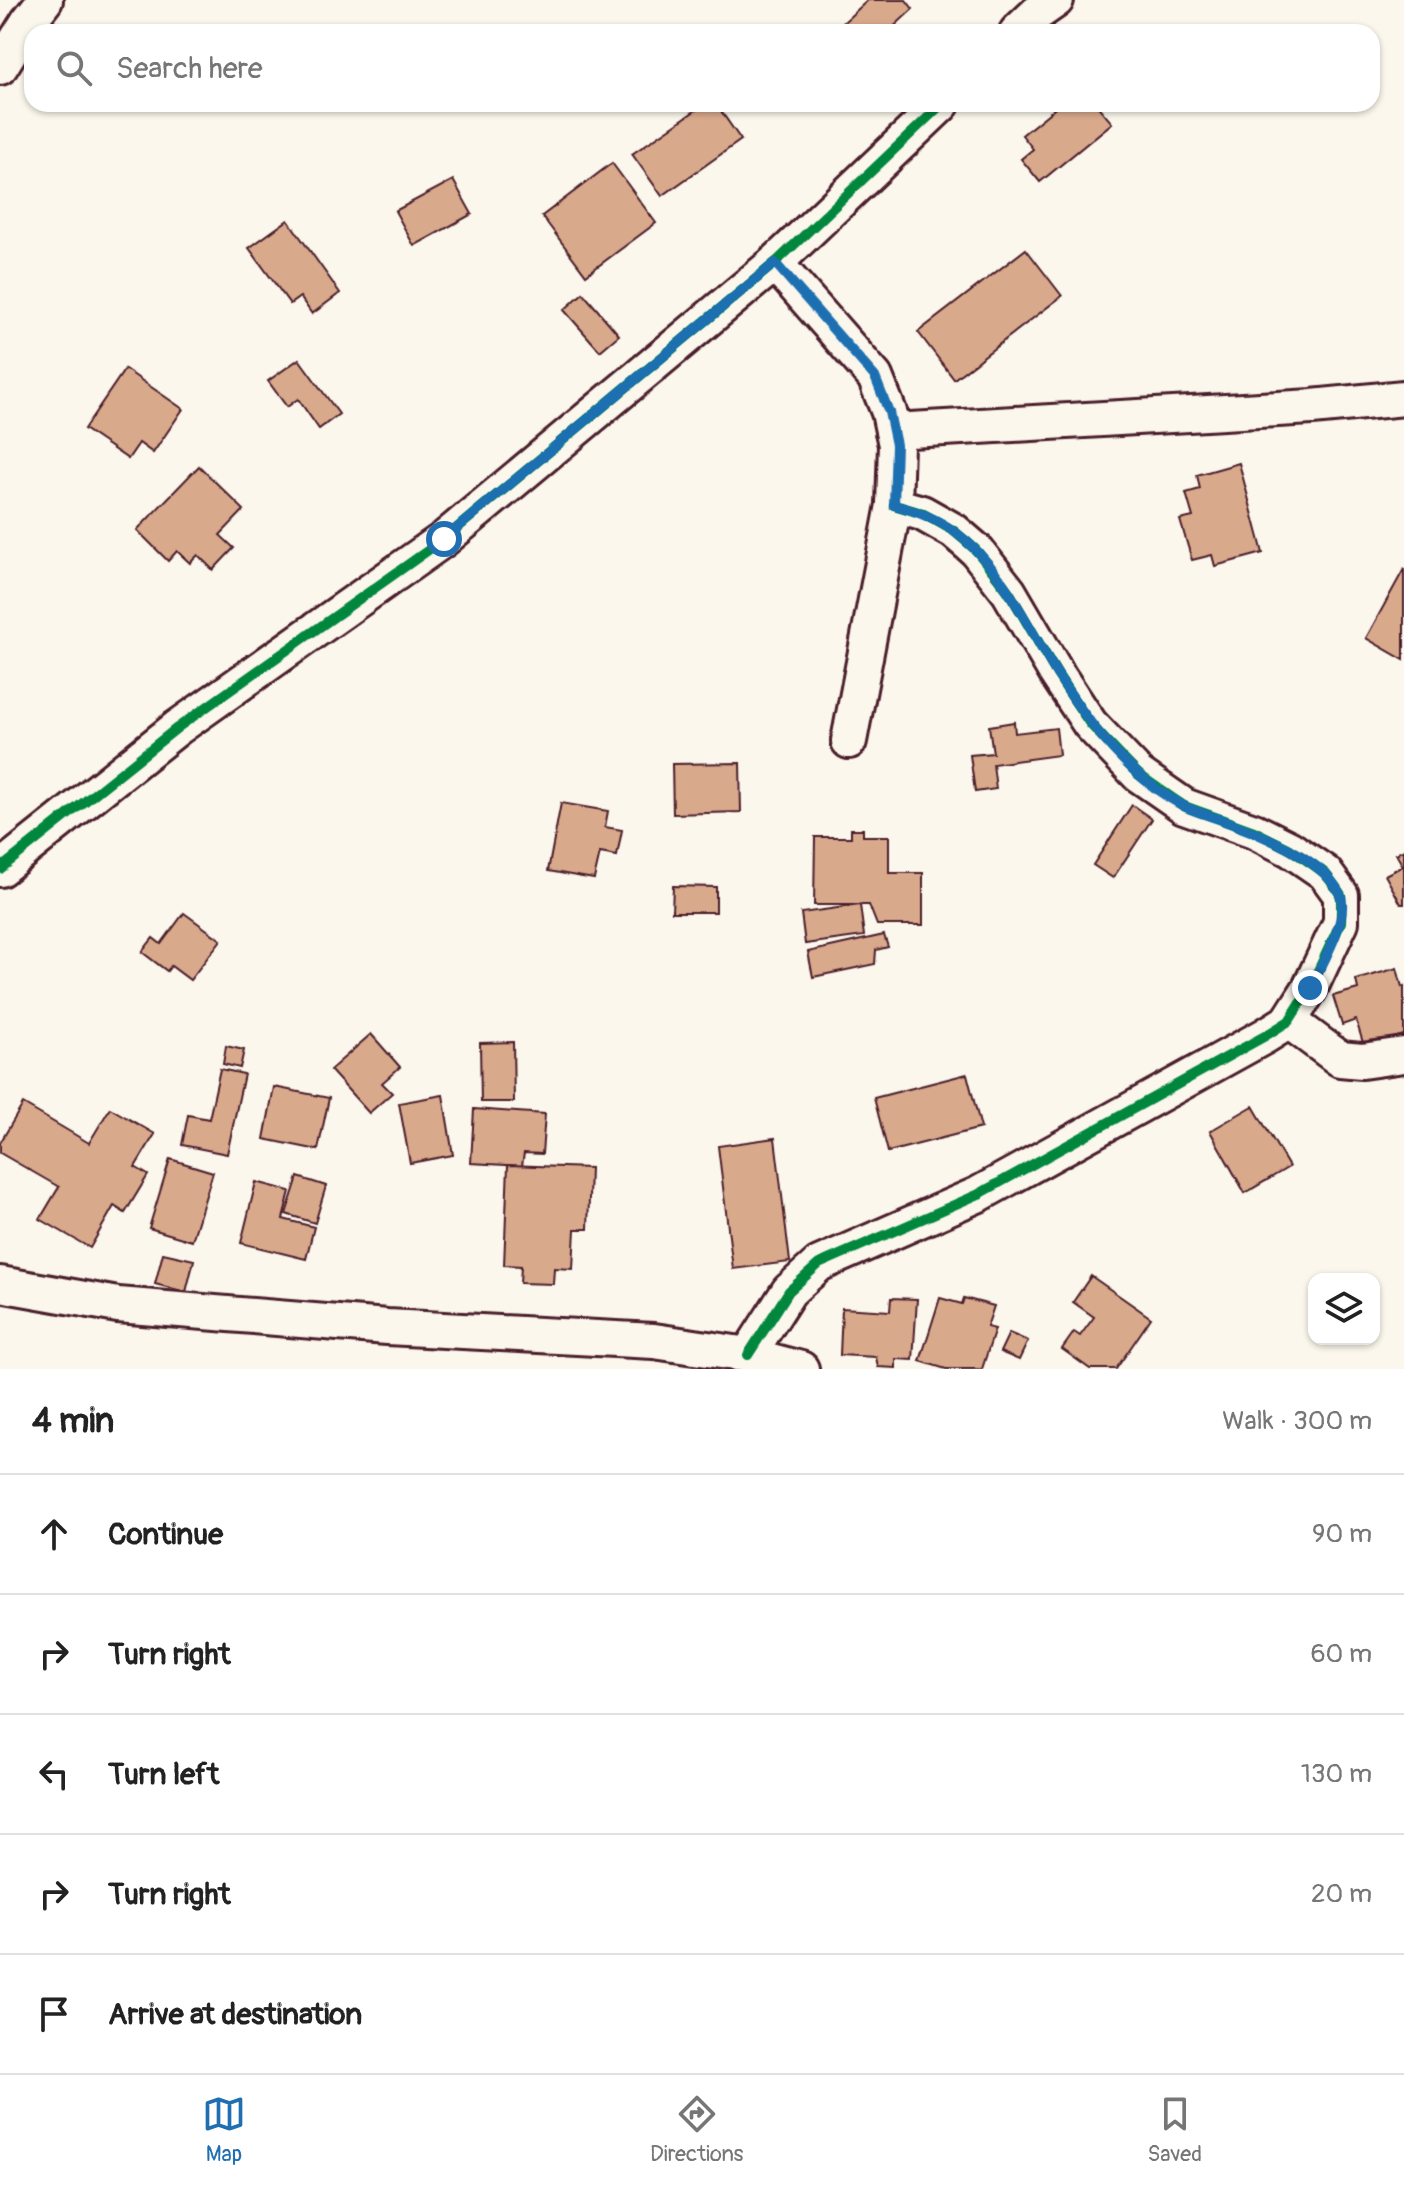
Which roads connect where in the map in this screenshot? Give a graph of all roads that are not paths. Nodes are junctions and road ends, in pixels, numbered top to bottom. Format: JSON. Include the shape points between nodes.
{"nodes":[{"id":1,"x":45,"y":0,"type":"edge"},
{"id":2,"x":1056,"y":0,"type":"edge"},
{"id":3,"x":27,"y":24,"type":"edge"},
{"id":4,"x":1025,"y":24,"type":"edge"},
{"id":5,"x":24,"y":28,"type":"edge"},
{"id":6,"x":0,"y":67,"type":"edge"},
{"id":7,"x":934,"y":112,"type":"edge"},
{"id":8,"x":775,"y":263,"type":"junction"},
{"id":9,"x":1404,"y":398,"type":"edge"},
{"id":10,"x":893,"y":431,"type":"junction"},
{"id":11,"x":894,"y":505,"type":"junction"},
{"id":12,"x":849,"y":741,"type":"dead end"},
{"id":13,"x":4,"y":857,"type":"edge"},
{"id":14,"x":1289,"y":1021,"type":"junction"},
{"id":15,"x":1404,"y":1055,"type":"edge"},
{"id":16,"x":0,"y":1284,"type":"edge"},
{"id":17,"x":748,"y":1355,"type":"junction"},
{"id":18,"x":801,"y":1369,"type":"edge"}],
"edges":[{"from":1,"to":3,"type":"street"},
{"from":2,"to":4,"type":"street"},
{"from":5,"to":6,"type":"street"},
{"from":7,"to":8,"type":"street"},
{"from":8,"to":10,"type":"street","via":[[875,377]]},
{"from":8,"to":13,"type":"street","via":[[444,539]]},
{"from":9,"to":10,"type":"street"},
{"from":10,"to":11,"type":"street"},
{"from":11,"to":12,"type":"street"},
{"from":11,"to":14,"type":"street","via":[[922,513],[976,550],[1009,592],[1090,724],[1138,774],[1184,806],[1254,831],[1325,873],[1341,895],[1341,922]]},
{"from":14,"to":15,"type":"street","via":[[1340,1059]]},
{"from":14,"to":17,"type":"street","via":[[979,1194],[819,1264],[789,1291]]},
{"from":16,"to":17,"type":"street","via":[[118,1305],[654,1341]]},
{"from":17,"to":18,"type":"street"}]}
